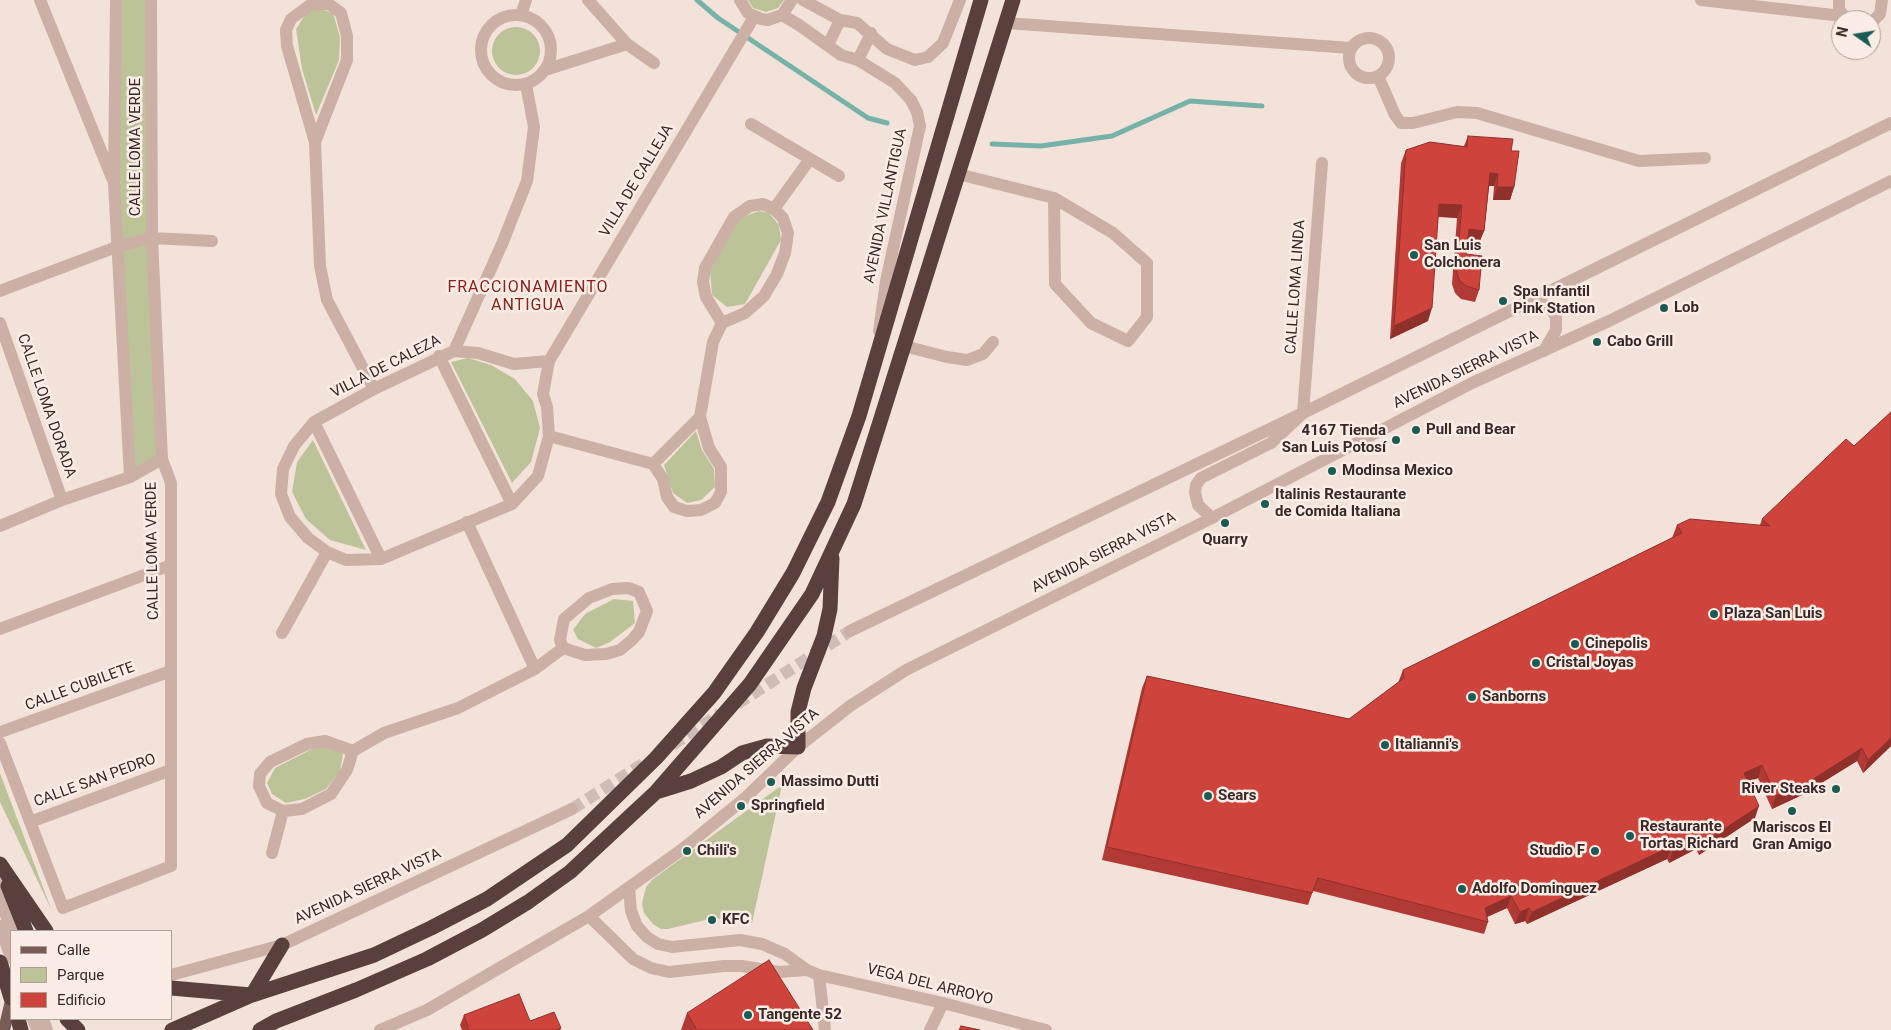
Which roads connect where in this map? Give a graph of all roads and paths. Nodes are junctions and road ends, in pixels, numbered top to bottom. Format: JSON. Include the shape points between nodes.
{"nodes":[{"id":1,"x":40,"y":0,"type":"edge"},
{"id":2,"x":116,"y":0,"type":"edge"},
{"id":3,"x":152,"y":0,"type":"edge"},
{"id":4,"x":526,"y":0,"type":"edge"},
{"id":5,"x":588,"y":0,"type":"edge"},
{"id":6,"x":792,"y":0,"type":"edge"},
{"id":7,"x":803,"y":0,"type":"edge"},
{"id":8,"x":960,"y":0,"type":"edge"},
{"id":9,"x":981,"y":0,"type":"edge"},
{"id":10,"x":1013,"y":0,"type":"edge"},
{"id":11,"x":1701,"y":0,"type":"edge"},
{"id":12,"x":740,"y":1,"type":"edge"},
{"id":13,"x":521,"y":15,"type":"junction"},
{"id":14,"x":782,"y":15,"type":"junction"},
{"id":15,"x":1831,"y":16,"type":"edge"},
{"id":16,"x":840,"y":20,"type":"junction"},
{"id":17,"x":751,"y":21,"type":"junction"},
{"id":18,"x":1006,"y":23,"type":"junction"},
{"id":19,"x":871,"y":33,"type":"junction"},
{"id":20,"x":627,"y":44,"type":"junction"},
{"id":21,"x":828,"y":45,"type":"junction"},
{"id":22,"x":1351,"y":48,"type":"junction"},
{"id":23,"x":858,"y":60,"type":"junction"},
{"id":24,"x":654,"y":63,"type":"dead end"},
{"id":25,"x":545,"y":70,"type":"junction"},
{"id":26,"x":1378,"y":76,"type":"junction"},
{"id":27,"x":526,"y":84,"type":"junction"},
{"id":28,"x":1891,"y":123,"type":"edge"},
{"id":29,"x":751,"y":124,"type":"dead end"},
{"id":30,"x":315,"y":142,"type":"junction"},
{"id":31,"x":1705,"y":158,"type":"dead end"},
{"id":32,"x":810,"y":159,"type":"junction"},
{"id":33,"x":1322,"y":163,"type":"dead end"},
{"id":34,"x":958,"y":174,"type":"junction"},
{"id":35,"x":839,"y":176,"type":"dead end"},
{"id":36,"x":1891,"y":181,"type":"edge"},
{"id":37,"x":114,"y":183,"type":"junction"},
{"id":38,"x":1054,"y":198,"type":"junction"},
{"id":39,"x":774,"y":209,"type":"junction"},
{"id":40,"x":152,"y":238,"type":"junction"},
{"id":41,"x":212,"y":242,"type":"dead end"},
{"id":42,"x":119,"y":246,"type":"junction"},
{"id":43,"x":0,"y":291,"type":"edge"},
{"id":44,"x":1534,"y":299,"type":"junction"},
{"id":45,"x":0,"y":323,"type":"edge"},
{"id":46,"x":722,"y":323,"type":"junction"},
{"id":47,"x":993,"y":342,"type":"dead end"},
{"id":48,"x":904,"y":346,"type":"junction"},
{"id":49,"x":454,"y":351,"type":"junction"},
{"id":50,"x":1544,"y":351,"type":"junction"},
{"id":51,"x":438,"y":356,"type":"junction"},
{"id":52,"x":875,"y":356,"type":"junction"},
{"id":53,"x":549,"y":361,"type":"junction"},
{"id":54,"x":374,"y":389,"type":"junction"},
{"id":55,"x":1303,"y":413,"type":"junction"},
{"id":56,"x":700,"y":417,"type":"junction"},
{"id":57,"x":314,"y":422,"type":"junction"},
{"id":58,"x":548,"y":436,"type":"junction"},
{"id":59,"x":162,"y":459,"type":"junction"},
{"id":60,"x":653,"y":464,"type":"junction"},
{"id":61,"x":130,"y":477,"type":"junction"},
{"id":62,"x":62,"y":500,"type":"junction"},
{"id":63,"x":512,"y":504,"type":"junction"},
{"id":64,"x":1212,"y":518,"type":"junction"},
{"id":65,"x":467,"y":522,"type":"junction"},
{"id":66,"x":0,"y":526,"type":"edge"},
{"id":67,"x":832,"y":551,"type":"junction"},
{"id":68,"x":327,"y":552,"type":"junction"},
{"id":69,"x":381,"y":559,"type":"junction"},
{"id":70,"x":171,"y":565,"type":"junction"},
{"id":71,"x":0,"y":629,"type":"edge"},
{"id":72,"x":850,"y":631,"type":"tunnel mouth"},
{"id":73,"x":282,"y":633,"type":"dead end"},
{"id":74,"x":563,"y":648,"type":"junction"},
{"id":75,"x":535,"y":669,"type":"junction"},
{"id":76,"x":171,"y":671,"type":"junction"},
{"id":77,"x":0,"y":732,"type":"edge"},
{"id":78,"x":0,"y":742,"type":"edge"},
{"id":79,"x":798,"y":747,"type":"junction"},
{"id":80,"x":353,"y":751,"type":"junction"},
{"id":81,"x":171,"y":770,"type":"junction"},
{"id":82,"x":656,"y":792,"type":"junction"},
{"id":83,"x":572,"y":809,"type":"tunnel mouth"},
{"id":84,"x":283,"y":811,"type":"junction"},
{"id":85,"x":30,"y":822,"type":"junction"},
{"id":86,"x":272,"y":853,"type":"dead end"},
{"id":87,"x":0,"y":864,"type":"edge"},
{"id":88,"x":0,"y":868,"type":"edge"},
{"id":89,"x":0,"y":885,"type":"edge"},
{"id":90,"x":629,"y":887,"type":"junction"},
{"id":91,"x":589,"y":916,"type":"junction"},
{"id":92,"x":0,"y":926,"type":"edge"},
{"id":93,"x":12,"y":930,"type":"edge"},
{"id":94,"x":26,"y":930,"type":"edge"},
{"id":95,"x":45,"y":930,"type":"edge"},
{"id":96,"x":282,"y":945,"type":"junction"},
{"id":97,"x":10,"y":955,"type":"edge"},
{"id":98,"x":0,"y":962,"type":"edge"},
{"id":99,"x":807,"y":970,"type":"junction"},
{"id":100,"x":172,"y":975,"type":"edge"},
{"id":101,"x":819,"y":975,"type":"junction"},
{"id":102,"x":172,"y":988,"type":"edge"},
{"id":103,"x":252,"y":995,"type":"junction"},
{"id":104,"x":10,"y":997,"type":"edge"},
{"id":105,"x":943,"y":1003,"type":"junction"},
{"id":106,"x":10,"y":1004,"type":"edge"},
{"id":107,"x":68,"y":1020,"type":"edge"},
{"id":108,"x":1001,"y":1025,"type":"edge"},
{"id":109,"x":4,"y":1030,"type":"edge"},
{"id":110,"x":78,"y":1030,"type":"edge"},
{"id":111,"x":172,"y":1030,"type":"edge"},
{"id":112,"x":260,"y":1030,"type":"edge"},
{"id":113,"x":380,"y":1030,"type":"edge"},
{"id":114,"x":825,"y":1030,"type":"edge"},
{"id":115,"x":930,"y":1030,"type":"edge"},
{"id":116,"x":1046,"y":1030,"type":"edge"}],
"edges":[{"from":1,"to":37,"type":"street"},
{"from":2,"to":37,"type":"street","name":"CALLE LOMA VERDE"},
{"from":3,"to":40,"type":"street","name":"CALLE LOMA VERDE"},
{"from":4,"to":13,"type":"street"},
{"from":5,"to":20,"type":"street"},
{"from":6,"to":14,"type":"street"},
{"from":7,"to":16,"type":"street"},
{"from":8,"to":19,"type":"street","via":[[943,43],[923,59],[907,58],[887,49]]},
{"from":9,"to":52,"type":"highway"},
{"from":10,"to":18,"type":"highway"},
{"from":11,"to":15,"type":"street"},
{"from":12,"to":17,"type":"street"},
{"from":13,"to":25,"type":"street","via":[[533,18],[549,36],[550,59]]},
{"from":13,"to":27,"type":"street","via":[[504,17],[490,26],[481,44],[482,58],[486,69],[503,83]]},
{"from":14,"to":17,"type":"street"},
{"from":14,"to":21,"type":"street","name":"AVENIDA VILLANTIGUA"},
{"from":16,"to":19,"type":"street","via":[[857,24]]},
{"from":16,"to":21,"type":"street"},
{"from":17,"to":53,"type":"street","name":"VILLA DE CALLEJA"},
{"from":18,"to":22,"type":"street"},
{"from":18,"to":34,"type":"highway"},
{"from":19,"to":23,"type":"street"},
{"from":20,"to":24,"type":"street"},
{"from":20,"to":25,"type":"street"},
{"from":21,"to":23,"type":"street","name":"AVENIDA VILLANTIGUA","via":[[841,55]]},
{"from":22,"to":26,"type":"street","via":[[1348,56],[1352,70],[1364,78]]},
{"from":22,"to":26,"type":"street","via":[[1367,37],[1382,42],[1389,59],[1388,66]]},
{"from":23,"to":52,"type":"street","name":"AVENIDA VILLANTIGUA","via":[[895,83],[911,100],[918,112],[920,126],[886,281]]},
{"from":25,"to":27,"type":"street"},
{"from":26,"to":31,"type":"street","via":[[1395,115],[1402,123],[1457,112],[1477,113],[1639,160]]},
{"from":27,"to":49,"type":"street","via":[[534,127],[527,181]]},
{"from":28,"to":44,"type":"street"},
{"from":29,"to":32,"type":"street"},
{"from":30,"to":30,"type":"street","via":[[287,46],[286,30],[291,19],[310,5],[329,4],[341,14],[347,36],[347,60]]},
{"from":30,"to":54,"type":"street","via":[[320,266],[327,300]]},
{"from":32,"to":35,"type":"street"},
{"from":32,"to":39,"type":"street"},
{"from":33,"to":55,"type":"street","name":"CALLE LOMA LINDA"},
{"from":34,"to":38,"type":"street"},
{"from":34,"to":48,"type":"highway"},
{"from":36,"to":50,"type":"street","name":"AVENIDA SIERRA VISTA"},
{"from":37,"to":42,"type":"street","name":"CALLE LOMA VERDE"},
{"from":38,"to":38,"type":"street","via":[[1113,233],[1147,263],[1147,317],[1128,341],[1091,323],[1054,284]]},
{"from":39,"to":46,"type":"street","via":[[783,218],[788,233],[786,253],[777,274],[764,296],[745,313]]},
{"from":39,"to":46,"type":"street","via":[[763,204],[750,206],[734,217],[711,254],[703,282],[706,297]]},
{"from":40,"to":41,"type":"street"},
{"from":40,"to":42,"type":"street"},
{"from":40,"to":59,"type":"street","name":"CALLE LOMA VERDE"},
{"from":42,"to":43,"type":"street"},
{"from":42,"to":61,"type":"street","name":"CALLE LOMA VERDE"},
{"from":44,"to":50,"type":"street","via":[[1551,309],[1556,317],[1556,330]]},
{"from":44,"to":55,"type":"street"},
{"from":45,"to":62,"type":"street","name":"CALLE LOMA DORADA"},
{"from":46,"to":56,"type":"street","via":[[713,342]]},
{"from":47,"to":48,"type":"street","via":[[983,354],[967,360]]},
{"from":48,"to":67,"type":"highway","via":[[854,504]]},
{"from":49,"to":51,"type":"street","name":"VILLA DE CALEZA"},
{"from":49,"to":53,"type":"street","name":"VILLA DE CALEZA","via":[[478,353],[514,364]]},
{"from":50,"to":64,"type":"street","name":"AVENIDA SIERRA VISTA","via":[[1472,383]]},
{"from":51,"to":54,"type":"street","name":"VILLA DE CALEZA"},
{"from":51,"to":63,"type":"street"},
{"from":52,"to":103,"type":"highway","via":[[859,416],[828,502],[793,573],[714,693],[656,758],[566,846],[487,899],[374,955]]},
{"from":53,"to":58,"type":"street","name":"VILLA DE CALEZA","via":[[543,394]]},
{"from":54,"to":57,"type":"street","name":"VILLA DE CALEZA"},
{"from":55,"to":64,"type":"street","via":[[1271,443],[1200,478],[1195,492],[1198,505]]},
{"from":55,"to":72,"type":"street"},
{"from":56,"to":60,"type":"street"},
{"from":56,"to":60,"type":"street","via":[[709,448],[721,467],[721,492],[715,503],[701,510],[687,511],[674,506]]},
{"from":57,"to":68,"type":"street","name":"VILLA DE CALEZA","via":[[294,446],[283,468],[281,494],[290,517],[308,538]]},
{"from":57,"to":69,"type":"street"},
{"from":58,"to":60,"type":"street"},
{"from":58,"to":63,"type":"street","name":"VILLA DE CALEZA","via":[[538,476]]},
{"from":59,"to":61,"type":"street"},
{"from":59,"to":70,"type":"street","name":"CALLE LOMA VERDE","via":[[171,483]]},
{"from":61,"to":62,"type":"street"},
{"from":62,"to":66,"type":"street"},
{"from":63,"to":65,"type":"street","name":"VILLA DE CALEZA"},
{"from":64,"to":79,"type":"street","name":"AVENIDA SIERRA VISTA","via":[[906,670],[850,706]]},
{"from":65,"to":69,"type":"street","name":"VILLA DE CALEZA"},
{"from":65,"to":75,"type":"street"},
{"from":67,"to":79,"type":"highway","via":[[830,609],[798,712]]},
{"from":67,"to":82,"type":"highway","via":[[812,594],[750,684]]},
{"from":68,"to":69,"type":"street","name":"VILLA DE CALEZA","via":[[346,560]]},
{"from":68,"to":73,"type":"street"},
{"from":70,"to":71,"type":"street"},
{"from":70,"to":76,"type":"street","name":"CALLE LOMA VERDE"},
{"from":74,"to":74,"type":"street","via":[[560,640],[564,619],[589,598],[612,589],[628,588],[638,592],[647,612],[646,620],[639,632],[620,650],[585,655]]},
{"from":74,"to":75,"type":"street"},
{"from":75,"to":80,"type":"street","via":[[458,708],[384,733]]},
{"from":76,"to":77,"type":"street","name":"CALLE CUBILETE"},
{"from":76,"to":81,"type":"street","name":"CALLE LOMA VERDE"},
{"from":78,"to":85,"type":"street"},
{"from":79,"to":82,"type":"highway","via":[[767,746],[742,753],[691,781]]},
{"from":79,"to":90,"type":"street","name":"AVENIDA SIERRA VISTA","via":[[744,799]]},
{"from":80,"to":84,"type":"street","via":[[347,770],[331,794],[302,809]]},
{"from":80,"to":84,"type":"street","via":[[325,740],[307,744],[270,762],[260,774],[259,786],[267,803]]},
{"from":81,"to":85,"type":"street","name":"CALLE SAN PEDRO"},
{"from":81,"to":85,"type":"street","name":"CALLE LOMA VERDE","via":[[171,866],[63,908]]},
{"from":82,"to":112,"type":"highway","via":[[570,872],[482,930],[427,959]]},
{"from":83,"to":96,"type":"street","name":"AVENIDA SIERRA VISTA"},
{"from":84,"to":86,"type":"street"},
{"from":87,"to":95,"type":"highway"},
{"from":88,"to":94,"type":"highway"},
{"from":89,"to":93,"type":"street"},
{"from":90,"to":91,"type":"street","name":"AVENIDA SIERRA VISTA"},
{"from":90,"to":99,"type":"street","name":"VEGA DEL ARROYO","via":[[631,911],[637,926],[647,938],[658,944],[672,947],[747,941],[785,954]]},
{"from":91,"to":99,"type":"street","name":"VEGA DEL ARROYO","via":[[633,959],[651,968],[669,972],[724,966],[780,972]]},
{"from":91,"to":113,"type":"street","name":"AVENIDA SIERRA VISTA","via":[[427,1010]]},
{"from":92,"to":97,"type":"street"},
{"from":96,"to":100,"type":"street","name":"AVENIDA SIERRA VISTA"},
{"from":96,"to":103,"type":"highway"},
{"from":98,"to":104,"type":"highway"},
{"from":99,"to":101,"type":"street","name":"VEGA DEL ARROYO"},
{"from":101,"to":105,"type":"street","name":"VEGA DEL ARROYO"},
{"from":101,"to":114,"type":"street"},
{"from":102,"to":103,"type":"highway"},
{"from":103,"to":111,"type":"highway"},
{"from":105,"to":108,"type":"street","name":"VEGA DEL ARROYO"},
{"from":105,"to":115,"type":"street"},
{"from":106,"to":109,"type":"main road"},
{"from":107,"to":110,"type":"highway"},
{"from":108,"to":116,"type":"street","name":"VEGA DEL ARROYO"}]}
